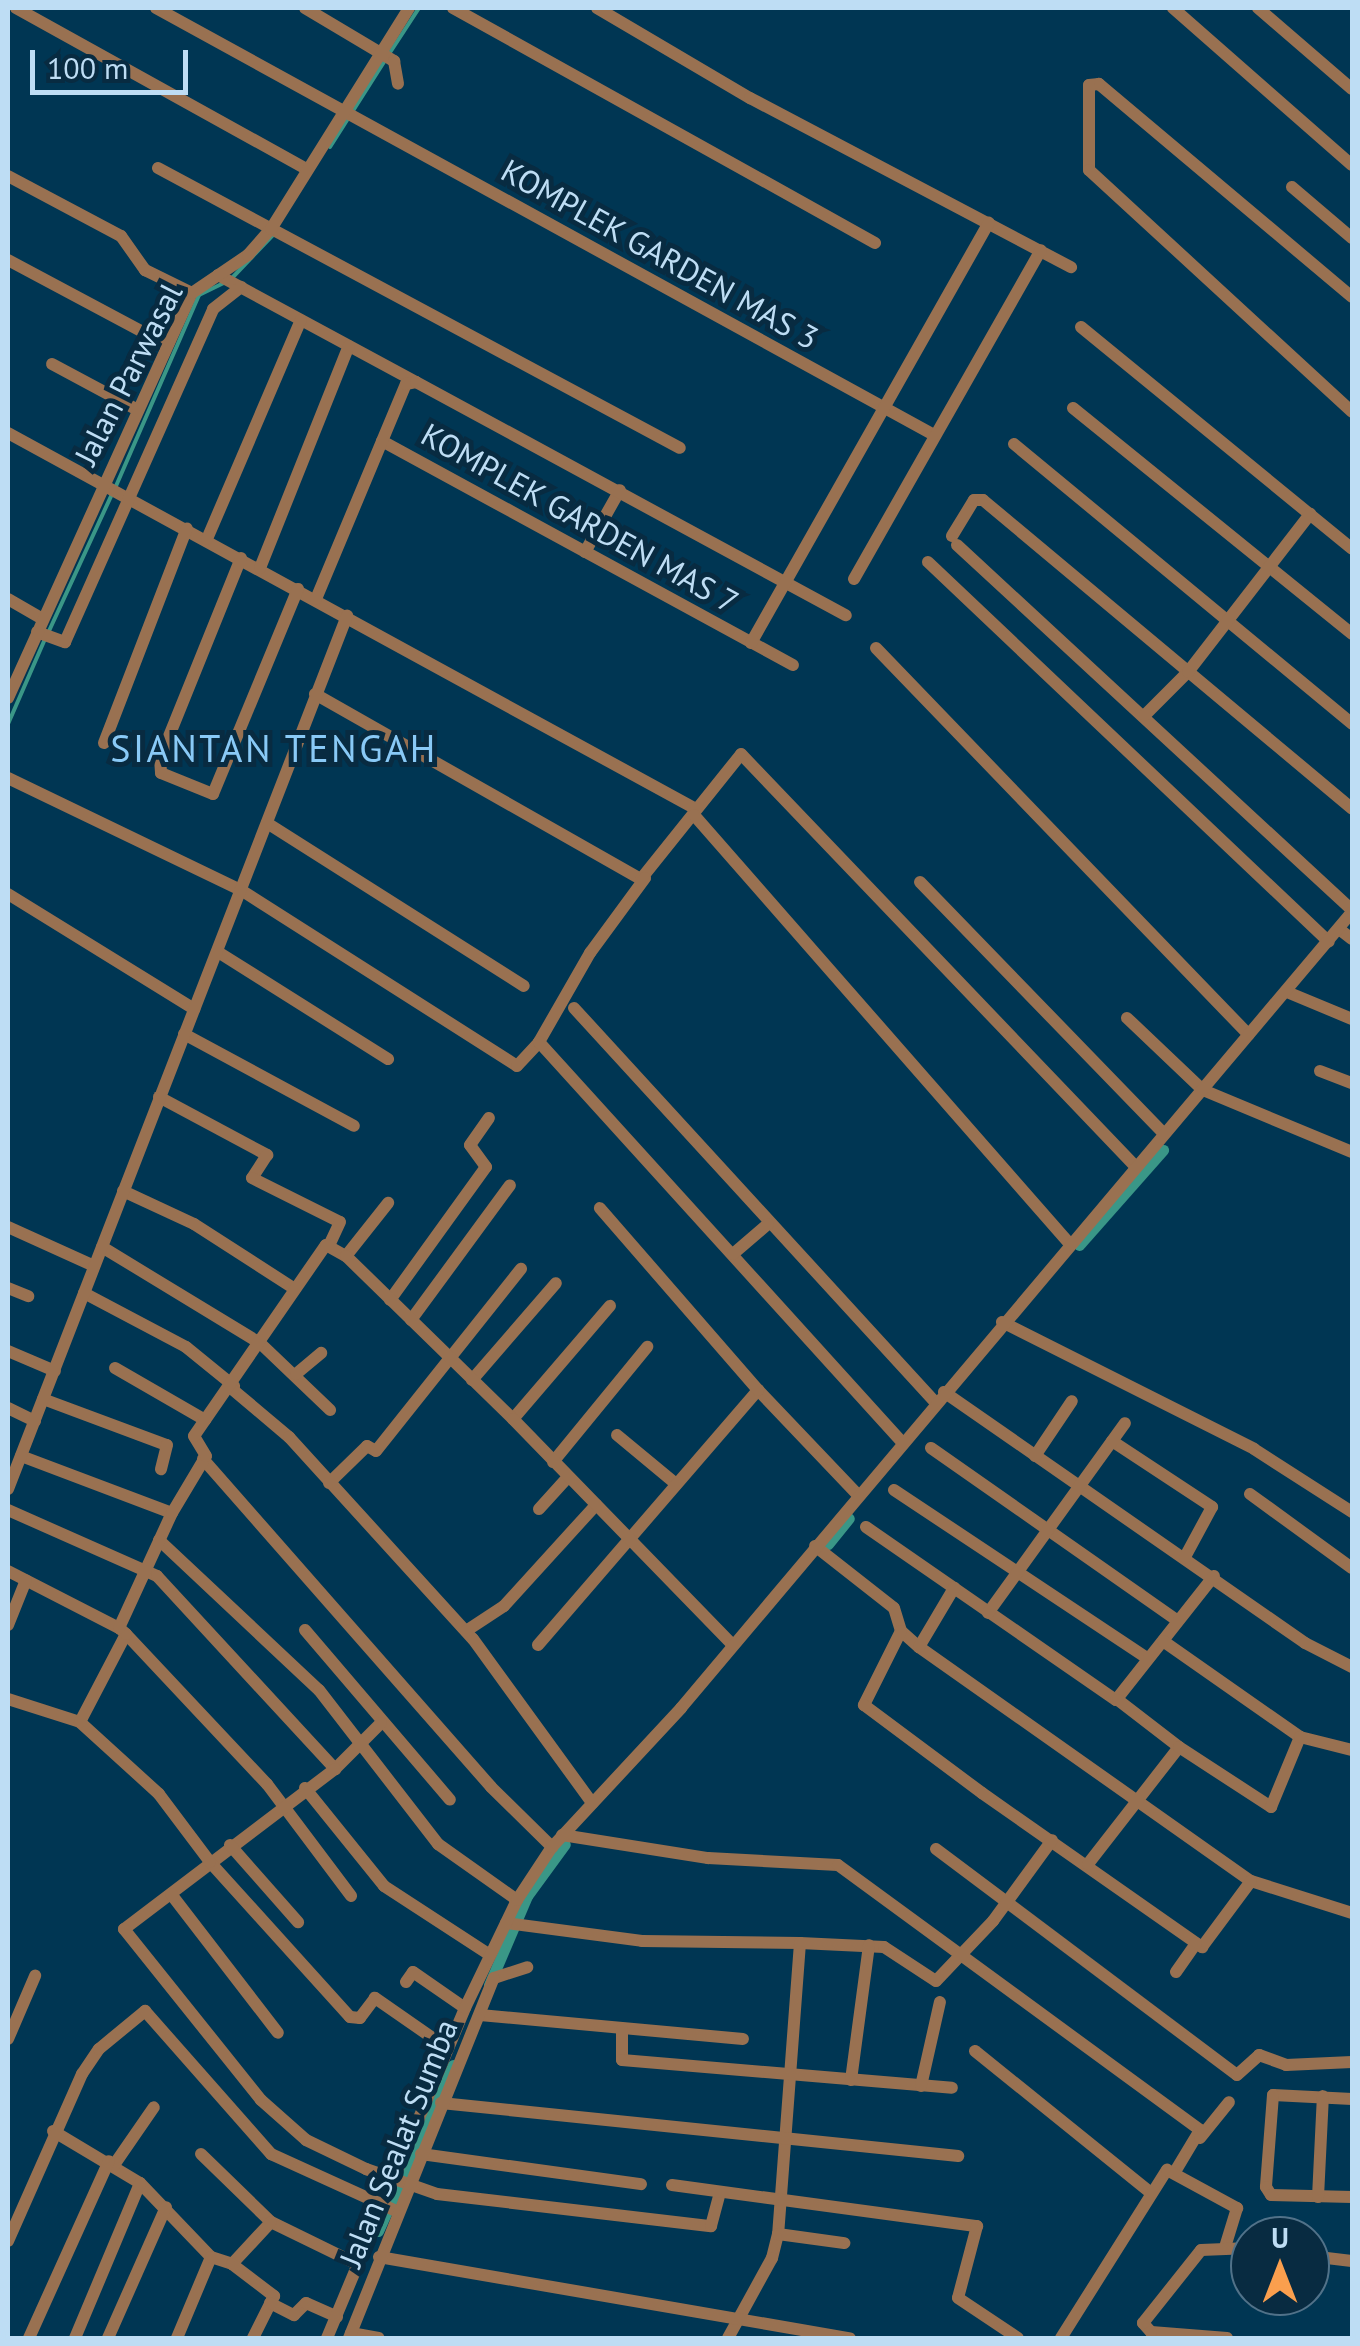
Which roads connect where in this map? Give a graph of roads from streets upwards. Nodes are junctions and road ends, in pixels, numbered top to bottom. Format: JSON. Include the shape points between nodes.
{"nodes":[{"id":1,"x":16,"y":8,"type":"edge"},
{"id":2,"x":156,"y":8,"type":"edge"},
{"id":3,"x":305,"y":8,"type":"edge"},
{"id":4,"x":409,"y":8,"type":"edge"},
{"id":5,"x":453,"y":8,"type":"edge"},
{"id":6,"x":597,"y":8,"type":"edge"},
{"id":7,"x":1173,"y":8,"type":"edge"},
{"id":8,"x":1258,"y":8,"type":"edge"},
{"id":9,"x":386,"y":56,"type":"junction"},
{"id":10,"x":398,"y":84,"type":"dead end"},
{"id":11,"x":1352,"y":89,"type":"edge"},
{"id":12,"x":350,"y":116,"type":"junction"},
{"id":13,"x":1352,"y":165,"type":"edge"},
{"id":14,"x":158,"y":168,"type":"dead end"},
{"id":15,"x":306,"y":169,"type":"junction"},
{"id":16,"x":8,"y":176,"type":"edge"},
{"id":17,"x":1292,"y":187,"type":"dead end"},
{"id":18,"x":989,"y":223,"type":"junction"},
{"id":19,"x":277,"y":232,"type":"junction"},
{"id":20,"x":1352,"y":238,"type":"edge"},
{"id":21,"x":875,"y":244,"type":"dead end"},
{"id":22,"x":1042,"y":250,"type":"junction"},
{"id":23,"x":8,"y":260,"type":"edge"},
{"id":24,"x":1070,"y":267,"type":"dead end"},
{"id":25,"x":218,"y":275,"type":"junction"},
{"id":26,"x":240,"y":287,"type":"junction"},
{"id":27,"x":192,"y":293,"type":"junction"},
{"id":28,"x":1352,"y":296,"type":"edge"},
{"id":29,"x":301,"y":320,"type":"junction"},
{"id":30,"x":1081,"y":328,"type":"dead end"},
{"id":31,"x":167,"y":344,"type":"junction"},
{"id":32,"x":349,"y":346,"type":"junction"},
{"id":33,"x":52,"y":364,"type":"dead end"},
{"id":34,"x":416,"y":382,"type":"junction"},
{"id":35,"x":156,"y":399,"type":"junction"},
{"id":36,"x":883,"y":407,"type":"junction"},
{"id":37,"x":1073,"y":408,"type":"dead end"},
{"id":38,"x":136,"y":409,"type":"junction"},
{"id":39,"x":1352,"y":412,"type":"edge"},
{"id":40,"x":8,"y":432,"type":"edge"},
{"id":41,"x":934,"y":435,"type":"junction"},
{"id":42,"x":139,"y":437,"type":"junction"},
{"id":43,"x":382,"y":440,"type":"junction"},
{"id":44,"x":1014,"y":444,"type":"dead end"},
{"id":45,"x":680,"y":448,"type":"dead end"},
{"id":46,"x":115,"y":490,"type":"junction"},
{"id":47,"x":620,"y":490,"type":"junction"},
{"id":48,"x":1310,"y":514,"type":"junction"},
{"id":49,"x":187,"y":528,"type":"junction"},
{"id":50,"x":206,"y":539,"type":"junction"},
{"id":51,"x":1352,"y":549,"type":"edge"},
{"id":52,"x":585,"y":552,"type":"junction"},
{"id":53,"x":241,"y":558,"type":"junction"},
{"id":54,"x":928,"y":562,"type":"dead end"},
{"id":55,"x":1269,"y":567,"type":"junction"},
{"id":56,"x":260,"y":568,"type":"junction"},
{"id":57,"x":854,"y":578,"type":"dead end"},
{"id":58,"x":788,"y":582,"type":"junction"},
{"id":59,"x":298,"y":589,"type":"junction"},
{"id":60,"x":8,"y":599,"type":"edge"},
{"id":61,"x":316,"y":599,"type":"junction"},
{"id":62,"x":846,"y":615,"type":"dead end"},
{"id":63,"x":347,"y":616,"type":"junction"},
{"id":64,"x":1227,"y":621,"type":"junction"},
{"id":65,"x":43,"y":631,"type":"junction"},
{"id":66,"x":1352,"y":634,"type":"edge"},
{"id":67,"x":751,"y":643,"type":"junction"},
{"id":68,"x":876,"y":648,"type":"dead end"},
{"id":69,"x":794,"y":665,"type":"dead end"},
{"id":70,"x":1188,"y":672,"type":"junction"},
{"id":71,"x":315,"y":694,"type":"junction"},
{"id":72,"x":8,"y":698,"type":"edge"},
{"id":73,"x":1146,"y":715,"type":"junction"},
{"id":74,"x":1352,"y":724,"type":"edge"},
{"id":75,"x":104,"y":743,"type":"dead end"},
{"id":76,"x":8,"y":778,"type":"edge"},
{"id":77,"x":1352,"y":808,"type":"edge"},
{"id":78,"x":695,"y":812,"type":"junction"},
{"id":79,"x":266,"y":824,"type":"junction"},
{"id":80,"x":645,"y":878,"type":"junction"},
{"id":81,"x":920,"y":882,"type":"dead end"},
{"id":82,"x":241,"y":890,"type":"junction"},
{"id":83,"x":8,"y":894,"type":"edge"},
{"id":84,"x":1352,"y":911,"type":"edge"},
{"id":85,"x":1339,"y":929,"type":"junction"},
{"id":86,"x":1352,"y":939,"type":"edge"},
{"id":87,"x":1329,"y":942,"type":"junction"},
{"id":88,"x":218,"y":952,"type":"junction"},
{"id":89,"x":524,"y":986,"type":"dead end"},
{"id":90,"x":1286,"y":992,"type":"junction"},
{"id":91,"x":194,"y":1008,"type":"junction"},
{"id":92,"x":574,"y":1008,"type":"dead end"},
{"id":93,"x":1127,"y":1018,"type":"dead end"},
{"id":94,"x":1352,"y":1020,"type":"edge"},
{"id":95,"x":184,"y":1034,"type":"junction"},
{"id":96,"x":1249,"y":1035,"type":"junction"},
{"id":97,"x":539,"y":1042,"type":"junction"},
{"id":98,"x":388,"y":1060,"type":"dead end"},
{"id":99,"x":1320,"y":1071,"type":"dead end"},
{"id":100,"x":1352,"y":1083,"type":"edge"},
{"id":101,"x":1203,"y":1090,"type":"junction"},
{"id":102,"x":159,"y":1098,"type":"junction"},
{"id":103,"x":489,"y":1118,"type":"dead end"},
{"id":104,"x":354,"y":1126,"type":"dead end"},
{"id":105,"x":1163,"y":1133,"type":"junction"},
{"id":106,"x":1352,"y":1152,"type":"edge"},
{"id":107,"x":1134,"y":1166,"type":"junction"},
{"id":108,"x":510,"y":1185,"type":"dead end"},
{"id":109,"x":123,"y":1190,"type":"junction"},
{"id":110,"x":388,"y":1204,"type":"dead end"},
{"id":111,"x":600,"y":1208,"type":"dead end"},
{"id":112,"x":768,"y":1224,"type":"junction"},
{"id":113,"x":8,"y":1227,"type":"edge"},
{"id":114,"x":330,"y":1243,"type":"junction"},
{"id":115,"x":1069,"y":1244,"type":"junction"},
{"id":116,"x":102,"y":1246,"type":"junction"},
{"id":117,"x":733,"y":1254,"type":"junction"},
{"id":118,"x":346,"y":1256,"type":"junction"},
{"id":119,"x":94,"y":1266,"type":"junction"},
{"id":120,"x":521,"y":1269,"type":"dead end"},
{"id":121,"x":556,"y":1283,"type":"dead end"},
{"id":122,"x":8,"y":1288,"type":"edge"},
{"id":123,"x":296,"y":1290,"type":"junction"},
{"id":124,"x":84,"y":1292,"type":"junction"},
{"id":125,"x":28,"y":1296,"type":"dead end"},
{"id":126,"x":390,"y":1300,"type":"junction"},
{"id":127,"x":610,"y":1306,"type":"dead end"},
{"id":128,"x":411,"y":1320,"type":"junction"},
{"id":129,"x":1002,"y":1322,"type":"junction"},
{"id":130,"x":260,"y":1343,"type":"junction"},
{"id":131,"x":647,"y":1347,"type":"dead end"},
{"id":132,"x":8,"y":1351,"type":"edge"},
{"id":133,"x":321,"y":1353,"type":"dead end"},
{"id":134,"x":452,"y":1362,"type":"junction"},
{"id":135,"x":115,"y":1368,"type":"dead end"},
{"id":136,"x":54,"y":1371,"type":"junction"},
{"id":137,"x":296,"y":1374,"type":"junction"},
{"id":138,"x":472,"y":1380,"type":"junction"},
{"id":139,"x":233,"y":1388,"type":"junction"},
{"id":140,"x":758,"y":1390,"type":"junction"},
{"id":141,"x":939,"y":1397,"type":"junction"},
{"id":142,"x":44,"y":1399,"type":"junction"},
{"id":143,"x":1072,"y":1402,"type":"dead end"},
{"id":144,"x":8,"y":1408,"type":"edge"},
{"id":145,"x":330,"y":1410,"type":"dead end"},
{"id":146,"x":513,"y":1419,"type":"junction"},
{"id":147,"x":205,"y":1420,"type":"junction"},
{"id":148,"x":35,"y":1421,"type":"junction"},
{"id":149,"x":1125,"y":1422,"type":"dead end"},
{"id":150,"x":617,"y":1436,"type":"dead end"},
{"id":151,"x":1112,"y":1440,"type":"junction"},
{"id":152,"x":901,"y":1441,"type":"junction"},
{"id":153,"x":931,"y":1448,"type":"dead end"},
{"id":154,"x":22,"y":1456,"type":"junction"},
{"id":155,"x":1034,"y":1456,"type":"junction"},
{"id":156,"x":203,"y":1459,"type":"junction"},
{"id":157,"x":553,"y":1462,"type":"junction"},
{"id":158,"x":161,"y":1470,"type":"dead end"},
{"id":159,"x":568,"y":1476,"type":"junction"},
{"id":160,"x":329,"y":1482,"type":"junction"},
{"id":161,"x":676,"y":1484,"type":"junction"},
{"id":162,"x":1080,"y":1487,"type":"junction"},
{"id":163,"x":8,"y":1489,"type":"edge"},
{"id":164,"x":894,"y":1490,"type":"dead end"},
{"id":165,"x":1250,"y":1494,"type":"dead end"},
{"id":166,"x":858,"y":1495,"type":"junction"},
{"id":167,"x":596,"y":1505,"type":"junction"},
{"id":168,"x":539,"y":1509,"type":"dead end"},
{"id":169,"x":8,"y":1510,"type":"edge"},
{"id":170,"x":1352,"y":1512,"type":"edge"},
{"id":171,"x":172,"y":1513,"type":"junction"},
{"id":172,"x":866,"y":1528,"type":"dead end"},
{"id":173,"x":1049,"y":1528,"type":"junction"},
{"id":174,"x":159,"y":1540,"type":"junction"},
{"id":175,"x":631,"y":1540,"type":"junction"},
{"id":176,"x":815,"y":1546,"type":"junction"},
{"id":177,"x":1185,"y":1558,"type":"junction"},
{"id":178,"x":146,"y":1568,"type":"junction"},
{"id":179,"x":1352,"y":1568,"type":"edge"},
{"id":180,"x":8,"y":1571,"type":"edge"},
{"id":181,"x":1019,"y":1571,"type":"junction"},
{"id":182,"x":1214,"y":1576,"type":"junction"},
{"id":183,"x":26,"y":1580,"type":"junction"},
{"id":184,"x":954,"y":1588,"type":"junction"},
{"id":185,"x":988,"y":1614,"type":"junction"},
{"id":186,"x":1177,"y":1620,"type":"junction"},
{"id":187,"x":8,"y":1625,"type":"edge"},
{"id":188,"x":305,"y":1630,"type":"dead end"},
{"id":189,"x":122,"y":1631,"type":"junction"},
{"id":190,"x":466,"y":1631,"type":"junction"},
{"id":191,"x":901,"y":1631,"type":"junction"},
{"id":192,"x":1163,"y":1642,"type":"junction"},
{"id":193,"x":538,"y":1645,"type":"dead end"},
{"id":194,"x":734,"y":1646,"type":"junction"},
{"id":195,"x":919,"y":1647,"type":"junction"},
{"id":196,"x":1148,"y":1658,"type":"junction"},
{"id":197,"x":1352,"y":1667,"type":"edge"},
{"id":198,"x":8,"y":1699,"type":"edge"},
{"id":199,"x":1118,"y":1700,"type":"junction"},
{"id":200,"x":80,"y":1722,"type":"junction"},
{"id":201,"x":380,"y":1724,"type":"junction"},
{"id":202,"x":1300,"y":1737,"type":"junction"},
{"id":203,"x":1179,"y":1747,"type":"junction"},
{"id":204,"x":358,"y":1748,"type":"junction"},
{"id":205,"x":1352,"y":1750,"type":"edge"},
{"id":206,"x":335,"y":1769,"type":"junction"},
{"id":207,"x":305,"y":1788,"type":"junction"},
{"id":208,"x":450,"y":1800,"type":"dead end"},
{"id":209,"x":1137,"y":1801,"type":"junction"},
{"id":210,"x":592,"y":1803,"type":"junction"},
{"id":211,"x":283,"y":1804,"type":"junction"},
{"id":212,"x":562,"y":1834,"type":"junction"},
{"id":213,"x":1052,"y":1840,"type":"junction"},
{"id":214,"x":230,"y":1845,"type":"junction"},
{"id":215,"x":552,"y":1847,"type":"junction"},
{"id":216,"x":936,"y":1849,"type":"dead end"},
{"id":217,"x":210,"y":1862,"type":"junction"},
{"id":218,"x":1088,"y":1864,"type":"junction"},
{"id":219,"x":1251,"y":1880,"type":"junction"},
{"id":220,"x":170,"y":1894,"type":"junction"},
{"id":221,"x":351,"y":1896,"type":"dead end"},
{"id":222,"x":516,"y":1900,"type":"junction"},
{"id":223,"x":1009,"y":1901,"type":"junction"},
{"id":224,"x":1352,"y":1914,"type":"edge"},
{"id":225,"x":298,"y":1922,"type":"dead end"},
{"id":226,"x":513,"y":1923,"type":"junction"},
{"id":227,"x":800,"y":1943,"type":"junction"},
{"id":228,"x":1196,"y":1943,"type":"junction"},
{"id":229,"x":868,"y":1945,"type":"junction"},
{"id":230,"x":962,"y":1950,"type":"junction"},
{"id":231,"x":489,"y":1968,"type":"junction"},
{"id":232,"x":527,"y":1968,"type":"dead end"},
{"id":233,"x":1176,"y":1972,"type":"dead end"},
{"id":234,"x":34,"y":1976,"type":"dead end"},
{"id":235,"x":406,"y":1982,"type":"dead end"},
{"id":236,"x":940,"y":2002,"type":"dead end"},
{"id":237,"x":465,"y":2008,"type":"junction"},
{"id":238,"x":480,"y":2015,"type":"junction"},
{"id":239,"x":622,"y":2029,"type":"junction"},
{"id":240,"x":278,"y":2033,"type":"dead end"},
{"id":241,"x":8,"y":2039,"type":"edge"},
{"id":242,"x":743,"y":2040,"type":"dead end"},
{"id":243,"x":447,"y":2048,"type":"junction"},
{"id":244,"x":975,"y":2050,"type":"dead end"},
{"id":245,"x":1352,"y":2062,"type":"edge"},
{"id":246,"x":791,"y":2076,"type":"junction"},
{"id":247,"x":851,"y":2080,"type":"junction"},
{"id":248,"x":921,"y":2086,"type":"junction"},
{"id":249,"x":952,"y":2088,"type":"dead end"},
{"id":250,"x":439,"y":2095,"type":"junction"},
{"id":251,"x":1323,"y":2096,"type":"junction"},
{"id":252,"x":1352,"y":2099,"type":"edge"},
{"id":253,"x":1229,"y":2102,"type":"dead end"},
{"id":254,"x":154,"y":2107,"type":"dead end"},
{"id":255,"x":53,"y":2131,"type":"junction"},
{"id":256,"x":790,"y":2136,"type":"junction"},
{"id":257,"x":1200,"y":2138,"type":"junction"},
{"id":258,"x":201,"y":2154,"type":"dead end"},
{"id":259,"x":420,"y":2154,"type":"junction"},
{"id":260,"x":958,"y":2156,"type":"dead end"},
{"id":261,"x":111,"y":2163,"type":"junction"},
{"id":262,"x":1176,"y":2170,"type":"junction"},
{"id":263,"x":400,"y":2180,"type":"junction"},
{"id":264,"x":140,"y":2183,"type":"junction"},
{"id":265,"x":641,"y":2184,"type":"dead end"},
{"id":266,"x":672,"y":2185,"type":"dead end"},
{"id":267,"x":1150,"y":2192,"type":"junction"},
{"id":268,"x":719,"y":2196,"type":"junction"},
{"id":269,"x":1318,"y":2197,"type":"junction"},
{"id":270,"x":1352,"y":2197,"type":"edge"},
{"id":271,"x":783,"y":2204,"type":"junction"},
{"id":272,"x":166,"y":2208,"type":"junction"},
{"id":273,"x":389,"y":2208,"type":"junction"},
{"id":274,"x":271,"y":2222,"type":"junction"},
{"id":275,"x":778,"y":2234,"type":"junction"},
{"id":276,"x":8,"y":2240,"type":"edge"},
{"id":277,"x":844,"y":2243,"type":"dead end"},
{"id":278,"x":1226,"y":2246,"type":"junction"},
{"id":279,"x":1230,"y":2246,"type":"edge"},
{"id":280,"x":211,"y":2256,"type":"junction"},
{"id":281,"x":379,"y":2257,"type":"junction"},
{"id":282,"x":232,"y":2264,"type":"junction"},
{"id":283,"x":357,"y":2264,"type":"junction"},
{"id":284,"x":270,"y":2303,"type":"junction"},
{"id":285,"x":337,"y":2316,"type":"junction"},
{"id":286,"x":738,"y":2318,"type":"junction"},
{"id":287,"x":350,"y":2336,"type":"edge"},
{"id":288,"x":30,"y":2338,"type":"edge"},
{"id":289,"x":74,"y":2338,"type":"edge"},
{"id":290,"x":108,"y":2338,"type":"edge"},
{"id":291,"x":177,"y":2338,"type":"edge"},
{"id":292,"x":253,"y":2338,"type":"edge"},
{"id":293,"x":326,"y":2338,"type":"edge"},
{"id":294,"x":379,"y":2338,"type":"edge"},
{"id":295,"x":728,"y":2338,"type":"edge"},
{"id":296,"x":850,"y":2338,"type":"edge"},
{"id":297,"x":1018,"y":2338,"type":"edge"},
{"id":298,"x":1060,"y":2338,"type":"edge"},
{"id":299,"x":1226,"y":2338,"type":"edge"}],
"edges":[{"from":1,"to":15,"type":"street"},
{"from":2,"to":12,"type":"street","name":"KOMPLEK GARDEN MAS 3"},
{"from":3,"to":9,"type":"street"},
{"from":4,"to":9,"type":"street","name":"Jalan Parwasal"},
{"from":5,"to":21,"type":"street"},
{"from":6,"to":18,"type":"street","via":[[750,98]]},
{"from":7,"to":13,"type":"street"},
{"from":8,"to":11,"type":"street"},
{"from":9,"to":10,"type":"street"},
{"from":9,"to":12,"type":"street","name":"Jalan Parwasal"},
{"from":12,"to":15,"type":"street","name":"Jalan Parwasal"},
{"from":12,"to":36,"type":"street","name":"KOMPLEK GARDEN MAS 3"},
{"from":14,"to":19,"type":"street"},
{"from":15,"to":19,"type":"street","name":"Jalan Parwasal"},
{"from":16,"to":27,"type":"street","via":[[121,236],[145,270]]},
{"from":17,"to":20,"type":"street"},
{"from":18,"to":22,"type":"street"},
{"from":18,"to":36,"type":"street"},
{"from":19,"to":25,"type":"street","name":"Jalan Parwasal"},
{"from":19,"to":45,"type":"street"},
{"from":22,"to":24,"type":"street"},
{"from":22,"to":41,"type":"street"},
{"from":23,"to":31,"type":"street"},
{"from":25,"to":26,"type":"street"},
{"from":25,"to":27,"type":"street","name":"Jalan Parwasal"},
{"from":26,"to":29,"type":"street"},
{"from":26,"to":35,"type":"street","via":[[213,309]]},
{"from":27,"to":31,"type":"street","name":"Jalan Parwasal"},
{"from":28,"to":39,"type":"street","via":[[1099,84],[1089,85],[1089,170]]},
{"from":29,"to":32,"type":"street"},
{"from":29,"to":50,"type":"street"},
{"from":30,"to":48,"type":"street"},
{"from":31,"to":35,"type":"street","name":"Jalan Parwasal"},
{"from":32,"to":34,"type":"street"},
{"from":32,"to":56,"type":"street"},
{"from":33,"to":38,"type":"street"},
{"from":34,"to":43,"type":"street","via":[[406,384]]},
{"from":34,"to":47,"type":"street"},
{"from":35,"to":38,"type":"street","name":"Jalan Parwasal"},
{"from":35,"to":42,"type":"street"},
{"from":36,"to":41,"type":"street","name":"KOMPLEK GARDEN MAS 3"},
{"from":36,"to":58,"type":"street"},
{"from":37,"to":55,"type":"street"},
{"from":38,"to":42,"type":"street","name":"Jalan Parwasal"},
{"from":40,"to":46,"type":"street"},
{"from":41,"to":57,"type":"street"},
{"from":42,"to":46,"type":"street","name":"Jalan Parwasal"},
{"from":42,"to":46,"type":"street"},
{"from":43,"to":52,"type":"street","name":"KOMPLEK GARDEN MAS 7"},
{"from":43,"to":61,"type":"street"},
{"from":44,"to":64,"type":"street"},
{"from":46,"to":49,"type":"street"},
{"from":46,"to":65,"type":"street","name":"Jalan Parwasal"},
{"from":46,"to":65,"type":"street","via":[[67,638],[63,644]]},
{"from":47,"to":52,"type":"street"},
{"from":47,"to":58,"type":"street"},
{"from":48,"to":51,"type":"street"},
{"from":48,"to":55,"type":"street"},
{"from":49,"to":50,"type":"street"},
{"from":49,"to":75,"type":"street"},
{"from":50,"to":53,"type":"street"},
{"from":52,"to":67,"type":"street","name":"KOMPLEK GARDEN MAS 7"},
{"from":53,"to":56,"type":"street"},
{"from":53,"to":59,"type":"street","via":[[160,758],[161,773],[213,794]]},
{"from":54,"to":87,"type":"street"},
{"from":55,"to":64,"type":"street"},
{"from":55,"to":66,"type":"street"},
{"from":56,"to":59,"type":"street"},
{"from":58,"to":62,"type":"street"},
{"from":58,"to":67,"type":"street"},
{"from":59,"to":61,"type":"street"},
{"from":60,"to":65,"type":"street"},
{"from":61,"to":63,"type":"street"},
{"from":63,"to":71,"type":"street"},
{"from":63,"to":78,"type":"street"},
{"from":64,"to":70,"type":"street"},
{"from":64,"to":74,"type":"street"},
{"from":65,"to":72,"type":"street","name":"Jalan Parwasal"},
{"from":67,"to":69,"type":"street","name":"KOMPLEK GARDEN MAS 7"},
{"from":68,"to":96,"type":"street"},
{"from":70,"to":73,"type":"street"},
{"from":70,"to":73,"type":"street","via":[[983,500],[974,500],[955,540]]},
{"from":70,"to":77,"type":"street"},
{"from":71,"to":79,"type":"street"},
{"from":71,"to":80,"type":"street"},
{"from":73,"to":84,"type":"street"},
{"from":76,"to":82,"type":"street"},
{"from":78,"to":80,"type":"street"},
{"from":78,"to":107,"type":"street","via":[[741,754]]},
{"from":78,"to":115,"type":"street"},
{"from":79,"to":82,"type":"street"},
{"from":79,"to":89,"type":"street"},
{"from":80,"to":97,"type":"street","via":[[590,953]]},
{"from":81,"to":105,"type":"street"},
{"from":82,"to":88,"type":"street"},
{"from":82,"to":97,"type":"street","via":[[514,1064]]},
{"from":83,"to":91,"type":"street"},
{"from":84,"to":85,"type":"street"},
{"from":85,"to":86,"type":"street"},
{"from":85,"to":87,"type":"street"},
{"from":87,"to":90,"type":"street"},
{"from":88,"to":91,"type":"street"},
{"from":88,"to":98,"type":"street"},
{"from":90,"to":94,"type":"street"},
{"from":90,"to":96,"type":"street"},
{"from":91,"to":95,"type":"street"},
{"from":92,"to":112,"type":"street"},
{"from":93,"to":101,"type":"street"},
{"from":95,"to":102,"type":"street"},
{"from":95,"to":104,"type":"street"},
{"from":96,"to":101,"type":"street"},
{"from":97,"to":117,"type":"street"},
{"from":99,"to":100,"type":"street"},
{"from":101,"to":105,"type":"street"},
{"from":101,"to":106,"type":"street"},
{"from":102,"to":109,"type":"street"},
{"from":102,"to":114,"type":"street","via":[[267,1155],[252,1178],[340,1222]]},
{"from":103,"to":126,"type":"street","via":[[470,1145],[486,1167]]},
{"from":105,"to":107,"type":"street"},
{"from":107,"to":115,"type":"street"},
{"from":108,"to":128,"type":"street"},
{"from":109,"to":116,"type":"street"},
{"from":109,"to":123,"type":"street","via":[[194,1224]]},
{"from":110,"to":118,"type":"street"},
{"from":111,"to":140,"type":"street"},
{"from":112,"to":117,"type":"street"},
{"from":112,"to":141,"type":"street"},
{"from":113,"to":119,"type":"street"},
{"from":114,"to":118,"type":"street"},
{"from":114,"to":123,"type":"street"},
{"from":115,"to":129,"type":"street"},
{"from":116,"to":119,"type":"street"},
{"from":116,"to":130,"type":"street"},
{"from":117,"to":152,"type":"street"},
{"from":118,"to":126,"type":"street"},
{"from":119,"to":124,"type":"street"},
{"from":120,"to":134,"type":"street"},
{"from":121,"to":138,"type":"street"},
{"from":122,"to":125,"type":"street"},
{"from":123,"to":130,"type":"street"},
{"from":124,"to":136,"type":"street"},
{"from":124,"to":139,"type":"street","via":[[186,1347]]},
{"from":126,"to":128,"type":"street"},
{"from":127,"to":146,"type":"street"},
{"from":128,"to":134,"type":"street"},
{"from":129,"to":141,"type":"street"},
{"from":129,"to":170,"type":"street","via":[[1254,1449]]},
{"from":130,"to":137,"type":"street"},
{"from":130,"to":139,"type":"street"},
{"from":131,"to":157,"type":"street"},
{"from":132,"to":136,"type":"street"},
{"from":133,"to":137,"type":"street"},
{"from":134,"to":138,"type":"street"},
{"from":134,"to":160,"type":"street","via":[[376,1451],[367,1446]]},
{"from":135,"to":147,"type":"street"},
{"from":136,"to":142,"type":"street"},
{"from":137,"to":145,"type":"street"},
{"from":138,"to":146,"type":"street"},
{"from":139,"to":147,"type":"street"},
{"from":139,"to":160,"type":"street"},
{"from":140,"to":161,"type":"street"},
{"from":140,"to":166,"type":"street"},
{"from":141,"to":152,"type":"street"},
{"from":141,"to":155,"type":"street"},
{"from":142,"to":148,"type":"street"},
{"from":142,"to":158,"type":"street","via":[[167,1445]]},
{"from":143,"to":155,"type":"street"},
{"from":144,"to":148,"type":"street"},
{"from":146,"to":157,"type":"street"},
{"from":147,"to":156,"type":"street","via":[[193,1438]]},
{"from":148,"to":154,"type":"street"},
{"from":149,"to":151,"type":"street"},
{"from":150,"to":161,"type":"street"},
{"from":151,"to":162,"type":"street"},
{"from":151,"to":177,"type":"street","via":[[1212,1507]]},
{"from":152,"to":166,"type":"street"},
{"from":153,"to":173,"type":"street"},
{"from":154,"to":163,"type":"street"},
{"from":154,"to":171,"type":"street"},
{"from":155,"to":162,"type":"street"},
{"from":156,"to":171,"type":"street"},
{"from":156,"to":215,"type":"street","via":[[490,1787]]},
{"from":157,"to":159,"type":"street"},
{"from":159,"to":167,"type":"street"},
{"from":159,"to":168,"type":"street"},
{"from":160,"to":190,"type":"street"},
{"from":161,"to":175,"type":"street"},
{"from":162,"to":173,"type":"street"},
{"from":162,"to":177,"type":"street"},
{"from":164,"to":181,"type":"street"},
{"from":165,"to":179,"type":"street"},
{"from":166,"to":176,"type":"street"},
{"from":167,"to":175,"type":"street"},
{"from":167,"to":190,"type":"street","via":[[504,1606]]},
{"from":169,"to":178,"type":"street"},
{"from":171,"to":174,"type":"street"},
{"from":172,"to":184,"type":"street"},
{"from":173,"to":181,"type":"street"},
{"from":173,"to":186,"type":"street"},
{"from":174,"to":178,"type":"street"},
{"from":174,"to":204,"type":"street","via":[[319,1690]]},
{"from":175,"to":193,"type":"street"},
{"from":175,"to":194,"type":"street"},
{"from":176,"to":191,"type":"street","via":[[894,1608],[902,1616]]},
{"from":176,"to":194,"type":"street"},
{"from":177,"to":182,"type":"street"},
{"from":178,"to":189,"type":"street"},
{"from":178,"to":206,"type":"street"},
{"from":180,"to":183,"type":"street"},
{"from":181,"to":185,"type":"street"},
{"from":181,"to":196,"type":"street"},
{"from":182,"to":186,"type":"street"},
{"from":182,"to":197,"type":"street","via":[[1305,1644]]},
{"from":183,"to":187,"type":"street"},
{"from":183,"to":189,"type":"street"},
{"from":184,"to":185,"type":"street"},
{"from":184,"to":195,"type":"street"},
{"from":185,"to":199,"type":"street"},
{"from":186,"to":192,"type":"street"},
{"from":188,"to":201,"type":"street"},
{"from":189,"to":200,"type":"street"},
{"from":189,"to":211,"type":"street"},
{"from":190,"to":210,"type":"street"},
{"from":191,"to":195,"type":"street"},
{"from":191,"to":213,"type":"street","via":[[864,1705]]},
{"from":192,"to":196,"type":"street"},
{"from":192,"to":202,"type":"street"},
{"from":194,"to":210,"type":"street"},
{"from":195,"to":209,"type":"street"},
{"from":196,"to":199,"type":"street"},
{"from":198,"to":200,"type":"street"},
{"from":199,"to":203,"type":"street"},
{"from":200,"to":217,"type":"street","via":[[128,1759]]},
{"from":201,"to":204,"type":"street"},
{"from":201,"to":208,"type":"street"},
{"from":202,"to":203,"type":"street","via":[[1271,1807]]},
{"from":202,"to":205,"type":"street"},
{"from":203,"to":209,"type":"street"},
{"from":204,"to":206,"type":"street"},
{"from":204,"to":222,"type":"street","via":[[438,1844]]},
{"from":206,"to":207,"type":"street"},
{"from":207,"to":211,"type":"street"},
{"from":207,"to":231,"type":"street","via":[[384,1886]]},
{"from":209,"to":218,"type":"street"},
{"from":209,"to":219,"type":"street"},
{"from":210,"to":212,"type":"street"},
{"from":211,"to":214,"type":"street"},
{"from":211,"to":221,"type":"street"},
{"from":212,"to":215,"type":"street"},
{"from":212,"to":230,"type":"street","via":[[708,1858],[838,1865]]},
{"from":213,"to":218,"type":"street"},
{"from":213,"to":223,"type":"street"},
{"from":214,"to":217,"type":"street"},
{"from":214,"to":225,"type":"street"},
{"from":215,"to":222,"type":"street"},
{"from":216,"to":223,"type":"street"},
{"from":217,"to":220,"type":"street"},
{"from":217,"to":243,"type":"street","via":[[350,2017],[360,2018],[375,1998]]},
{"from":218,"to":228,"type":"street"},
{"from":219,"to":224,"type":"street"},
{"from":219,"to":228,"type":"street","via":[[1208,1946]]},
{"from":220,"to":240,"type":"street"},
{"from":220,"to":263,"type":"street","via":[[124,1930],[261,2100],[306,2140]]},
{"from":222,"to":226,"type":"street"},
{"from":223,"to":230,"type":"street"},
{"from":223,"to":245,"type":"street","via":[[1237,2075],[1259,2056],[1286,2065]]},
{"from":226,"to":227,"type":"street","via":[[642,1941]]},
{"from":226,"to":231,"type":"street"},
{"from":227,"to":229,"type":"street"},
{"from":227,"to":246,"type":"street"},
{"from":228,"to":233,"type":"street"},
{"from":229,"to":230,"type":"street","via":[[890,1950],[936,1981]]},
{"from":229,"to":247,"type":"street"},
{"from":230,"to":257,"type":"street","via":[[1172,2106],[1200,2130]]},
{"from":231,"to":232,"type":"street"},
{"from":231,"to":237,"type":"street"},
{"from":231,"to":238,"type":"street","name":"Jalan Sealat Sumba"},
{"from":234,"to":241,"type":"street"},
{"from":235,"to":237,"type":"street","via":[[414,1972]]},
{"from":236,"to":248,"type":"street"},
{"from":237,"to":243,"type":"street"},
{"from":238,"to":239,"type":"street"},
{"from":238,"to":250,"type":"street","name":"Jalan Sealat Sumba"},
{"from":239,"to":242,"type":"street"},
{"from":239,"to":246,"type":"street","via":[[622,2060]]},
{"from":243,"to":250,"type":"street"},
{"from":244,"to":267,"type":"street"},
{"from":246,"to":247,"type":"street"},
{"from":246,"to":256,"type":"street"},
{"from":247,"to":248,"type":"street"},
{"from":248,"to":249,"type":"street"},
{"from":250,"to":256,"type":"street"},
{"from":250,"to":259,"type":"street","name":"Jalan Sealat Sumba"},
{"from":250,"to":263,"type":"street"},
{"from":251,"to":252,"type":"street"},
{"from":251,"to":269,"type":"street"},
{"from":251,"to":269,"type":"street","via":[[1278,2093],[1270,2101],[1267,2192]]},
{"from":253,"to":257,"type":"street"},
{"from":254,"to":261,"type":"street"},
{"from":255,"to":261,"type":"street"},
{"from":255,"to":273,"type":"street","via":[[99,2049],[145,2011],[272,2154]]},
{"from":255,"to":276,"type":"street"},
{"from":256,"to":260,"type":"street"},
{"from":256,"to":271,"type":"street"},
{"from":257,"to":262,"type":"street"},
{"from":258,"to":274,"type":"street"},
{"from":259,"to":263,"type":"street","name":"Jalan Sealat Sumba"},
{"from":259,"to":265,"type":"street"},
{"from":261,"to":264,"type":"street"},
{"from":261,"to":288,"type":"street"},
{"from":262,"to":267,"type":"street","via":[[1162,2174]]},
{"from":262,"to":278,"type":"street","via":[[1237,2208]]},
{"from":263,"to":268,"type":"street","via":[[437,2194],[711,2226]]},
{"from":263,"to":273,"type":"street","name":"Jalan Sealat Sumba"},
{"from":264,"to":272,"type":"street"},
{"from":264,"to":289,"type":"street"},
{"from":266,"to":268,"type":"street"},
{"from":267,"to":298,"type":"street"},
{"from":268,"to":271,"type":"street"},
{"from":269,"to":270,"type":"street"},
{"from":271,"to":275,"type":"street"},
{"from":271,"to":297,"type":"street","via":[[977,2226],[958,2298]]},
{"from":272,"to":280,"type":"street"},
{"from":272,"to":290,"type":"street"},
{"from":273,"to":281,"type":"street","name":"Jalan Sealat Sumba"},
{"from":273,"to":283,"type":"street"},
{"from":274,"to":282,"type":"street"},
{"from":274,"to":283,"type":"street"},
{"from":275,"to":277,"type":"street"},
{"from":275,"to":286,"type":"street"},
{"from":278,"to":279,"type":"street"},
{"from":278,"to":299,"type":"street","via":[[1210,2245],[1188,2261],[1143,2323],[1151,2332]]},
{"from":280,"to":282,"type":"street"},
{"from":280,"to":291,"type":"street"},
{"from":281,"to":286,"type":"street"},
{"from":281,"to":287,"type":"street","name":"Jalan Sealat Sumba"},
{"from":282,"to":284,"type":"street","via":[[274,2296]]},
{"from":283,"to":285,"type":"street"},
{"from":284,"to":285,"type":"street","via":[[294,2315],[306,2303]]},
{"from":284,"to":292,"type":"street"},
{"from":285,"to":293,"type":"street"},
{"from":286,"to":295,"type":"street"},
{"from":286,"to":296,"type":"street"},
{"from":287,"to":294,"type":"street"}]}
